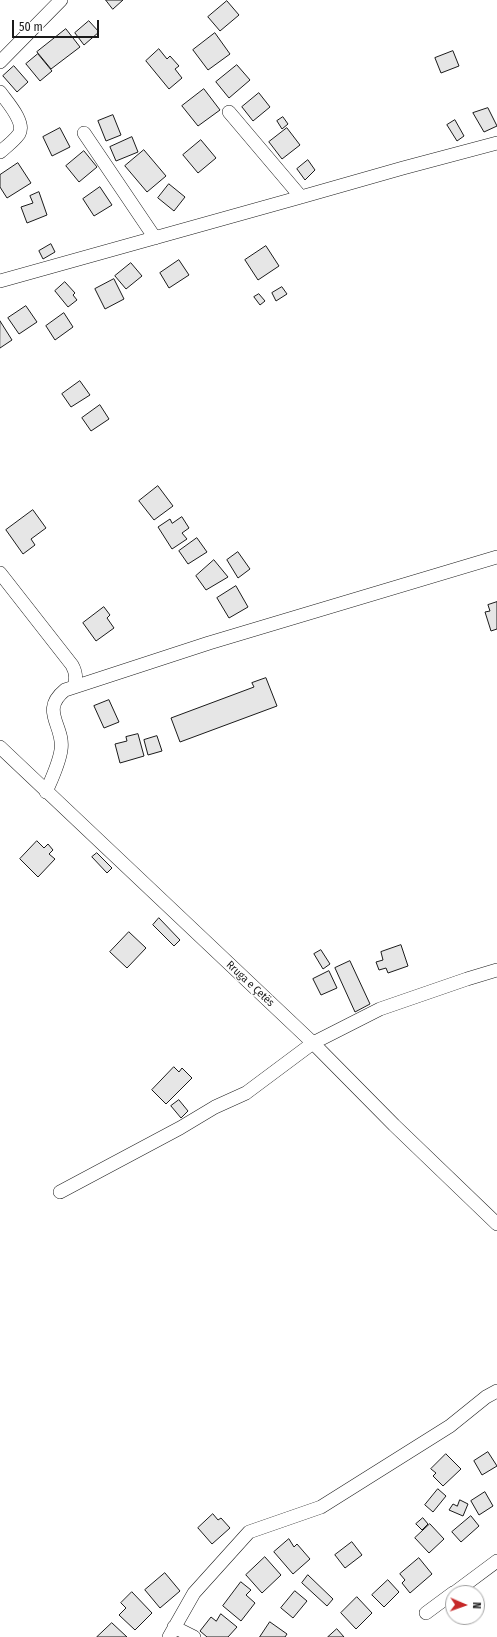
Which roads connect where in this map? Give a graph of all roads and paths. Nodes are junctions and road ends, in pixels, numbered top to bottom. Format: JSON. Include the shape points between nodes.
{"nodes":[{"id":1,"x":61,"y":0,"type":"edge"},
{"id":2,"x":0,"y":62,"type":"edge"},
{"id":3,"x":0,"y":92,"type":"edge"},
{"id":4,"x":229,"y":112,"type":"dead end"},
{"id":5,"x":84,"y":133,"type":"dead end"},
{"id":6,"x":497,"y":143,"type":"edge"},
{"id":7,"x":0,"y":152,"type":"edge"},
{"id":8,"x":301,"y":198,"type":"junction"},
{"id":9,"x":155,"y":238,"type":"junction"},
{"id":10,"x":0,"y":281,"type":"edge"},
{"id":11,"x":497,"y":557,"type":"edge"},
{"id":12,"x":0,"y":573,"type":"edge"},
{"id":13,"x":74,"y":686,"type":"junction"},
{"id":14,"x":0,"y":747,"type":"edge"},
{"id":15,"x":46,"y":792,"type":"junction"},
{"id":16,"x":497,"y":970,"type":"edge"},
{"id":17,"x":313,"y":1043,"type":"junction"},
{"id":18,"x":60,"y":1192,"type":"dead end"},
{"id":19,"x":497,"y":1224,"type":"edge"},
{"id":20,"x":497,"y":1391,"type":"edge"},
{"id":21,"x":497,"y":1561,"type":"edge"},
{"id":22,"x":464,"y":1585,"type":"edge"},
{"id":23,"x":445,"y":1599,"type":"edge"},
{"id":24,"x":426,"y":1613,"type":"dead end"},
{"id":25,"x":172,"y":1632,"type":"edge"},
{"id":26,"x":194,"y":1637,"type":"edge"}],
"edges":[{"from":1,"to":2,"type":"street"},
{"from":3,"to":7,"type":"street","via":[[20,120],[21,128]]},
{"from":4,"to":8,"type":"street"},
{"from":5,"to":9,"type":"street"},
{"from":6,"to":8,"type":"street"},
{"from":8,"to":9,"type":"street"},
{"from":9,"to":10,"type":"street"},
{"from":11,"to":13,"type":"street"},
{"from":12,"to":13,"type":"street","via":[[72,664],[76,671]]},
{"from":13,"to":15,"type":"street","via":[[58,695],[54,703],[53,712],[61,739],[61,749]]},
{"from":14,"to":15,"type":"street","name":"Rruga e Çetës"},
{"from":15,"to":17,"type":"street","name":"Rruga e Çetës"},
{"from":16,"to":17,"type":"street","via":[[380,1009]]},
{"from":17,"to":18,"type":"street","via":[[246,1093],[215,1107]]},
{"from":17,"to":19,"type":"street","name":"Rruga e Çetës"},
{"from":20,"to":25,"type":"street","via":[[450,1426],[320,1507],[249,1532],[194,1593]]},
{"from":21,"to":22,"type":"street"},
{"from":23,"to":24,"type":"street"},
{"from":25,"to":26,"type":"street"}]}
